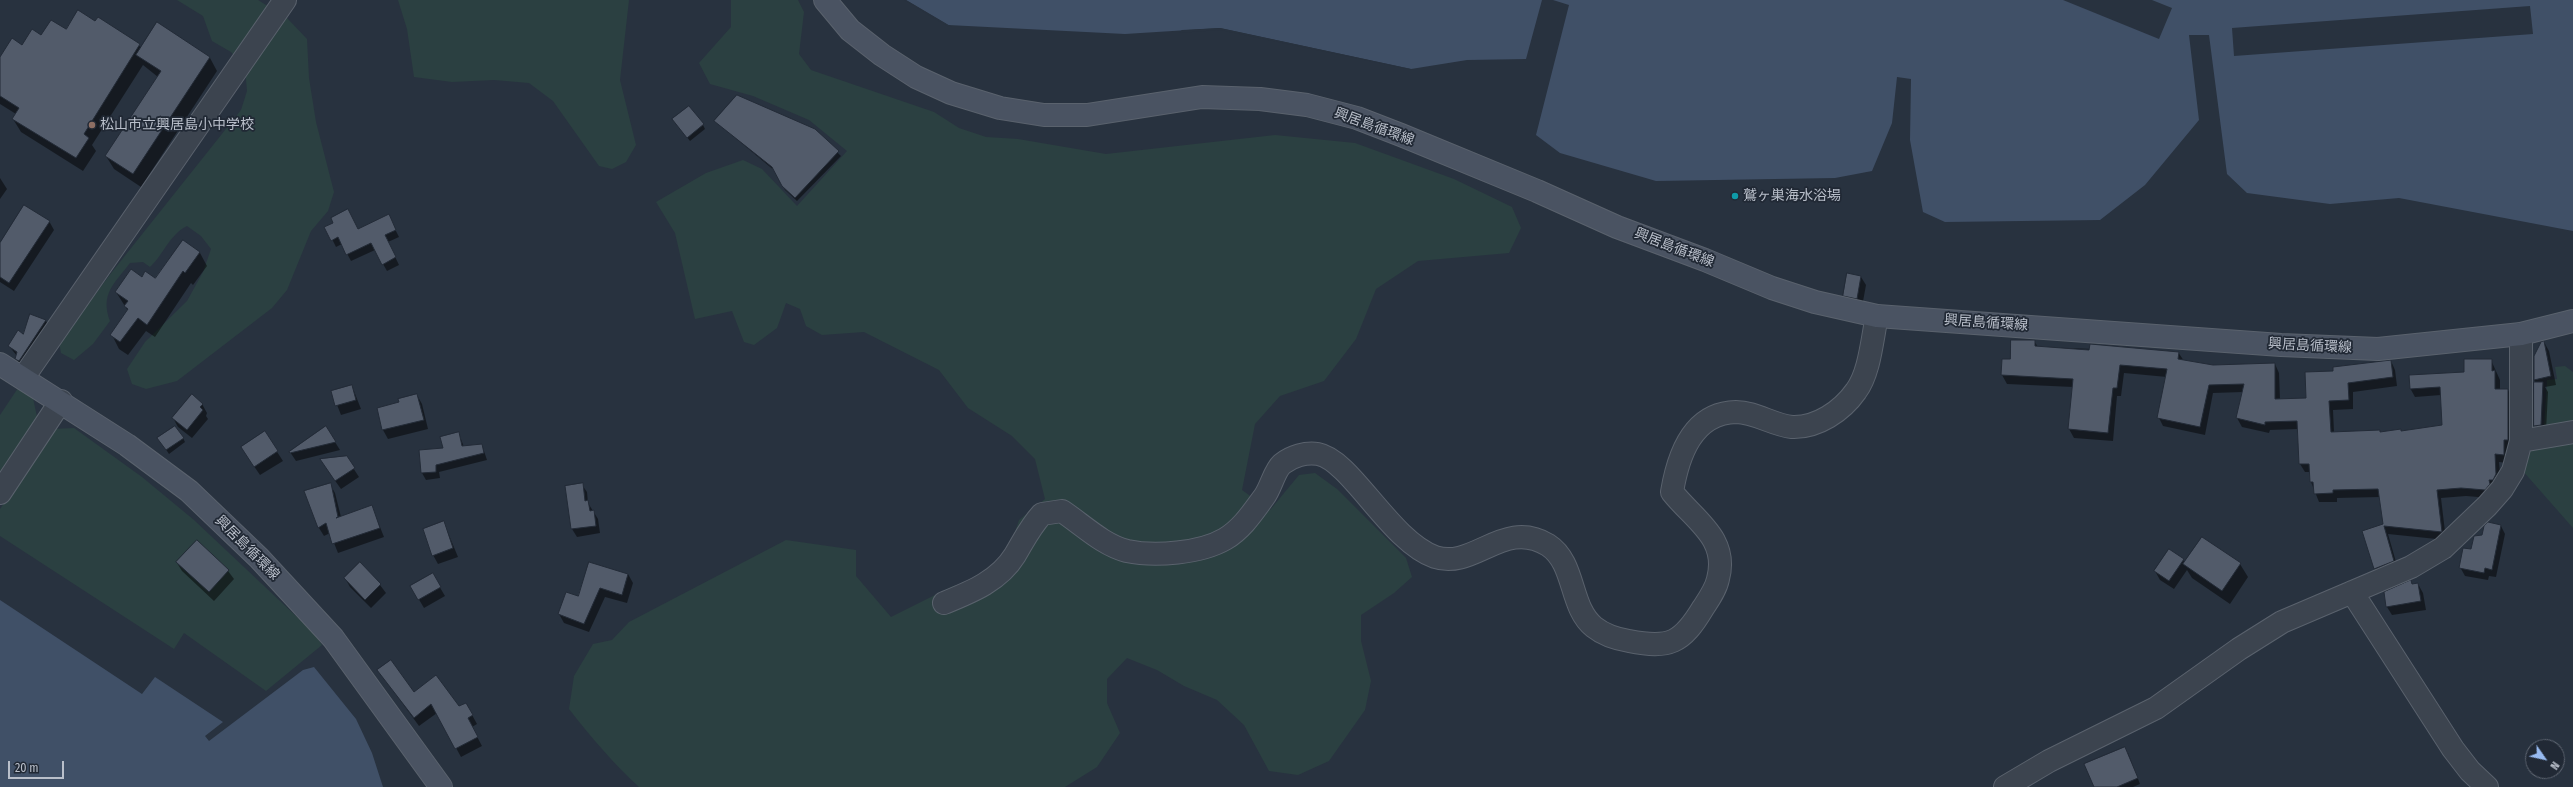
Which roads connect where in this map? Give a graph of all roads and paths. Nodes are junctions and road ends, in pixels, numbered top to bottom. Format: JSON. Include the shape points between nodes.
{"nodes":[{"id":1,"x":285,"y":0,"type":"edge"},
{"id":2,"x":825,"y":0,"type":"edge"},
{"id":3,"x":1877,"y":316,"type":"junction"},
{"id":4,"x":2573,"y":321,"type":"edge"},
{"id":5,"x":2521,"y":334,"type":"junction"},
{"id":6,"x":0,"y":364,"type":"edge"},
{"id":7,"x":24,"y":378,"type":"junction"},
{"id":8,"x":61,"y":401,"type":"junction"},
{"id":9,"x":2573,"y":432,"type":"edge"},
{"id":10,"x":2521,"y":441,"type":"junction"},
{"id":11,"x":0,"y":493,"type":"edge"},
{"id":12,"x":2352,"y":592,"type":"junction"},
{"id":13,"x":944,"y":603,"type":"dead end"},
{"id":14,"x":441,"y":787,"type":"edge"},
{"id":15,"x":2005,"y":787,"type":"edge"},
{"id":16,"x":2487,"y":787,"type":"edge"}],
"edges":[{"from":1,"to":7,"type":"street"},
{"from":2,"to":3,"type":"main road","name":"興居島循環線","via":[[850,30],[916,77],[951,93],[1000,108],[1044,115],[1087,115],[1202,97],[1260,99],[1307,105],[1357,118],[1401,135],[1617,227],[1772,288],[1815,302]]},
{"from":3,"to":5,"type":"main road","name":"興居島循環線","via":[[2281,345],[2378,349]]},
{"from":3,"to":13,"type":"street","via":[[1857,391],[1827,418],[1812,425],[1791,427],[1736,412],[1710,418],[1688,439],[1677,465],[1672,492],[1716,542],[1722,566],[1717,585],[1689,631],[1672,642],[1650,645],[1613,638],[1593,627],[1581,610],[1563,563],[1550,546],[1533,538],[1509,537],[1452,560],[1417,549],[1338,465],[1320,454],[1301,454],[1281,465],[1269,489],[1245,523],[1225,539],[1196,550],[1168,553],[1127,551],[1103,540],[1062,511],[1042,514],[1029,528],[1014,556],[1001,572],[979,588]]},
{"from":4,"to":5,"type":"main road","name":"興居島循環線"},
{"from":5,"to":10,"type":"street"},
{"from":6,"to":7,"type":"main road","name":"興居島循環線"},
{"from":7,"to":8,"type":"main road","name":"興居島循環線"},
{"from":8,"to":11,"type":"street"},
{"from":8,"to":14,"type":"main road","name":"興居島循環線","via":[[189,491],[258,558],[333,638]]},
{"from":9,"to":10,"type":"street"},
{"from":10,"to":12,"type":"street","via":[[2513,471],[2502,489],[2443,548],[2411,568]]},
{"from":12,"to":15,"type":"street","via":[[2282,622],[2156,708],[2049,761]]},
{"from":12,"to":16,"type":"street","via":[[2453,749],[2470,771]]}]}
